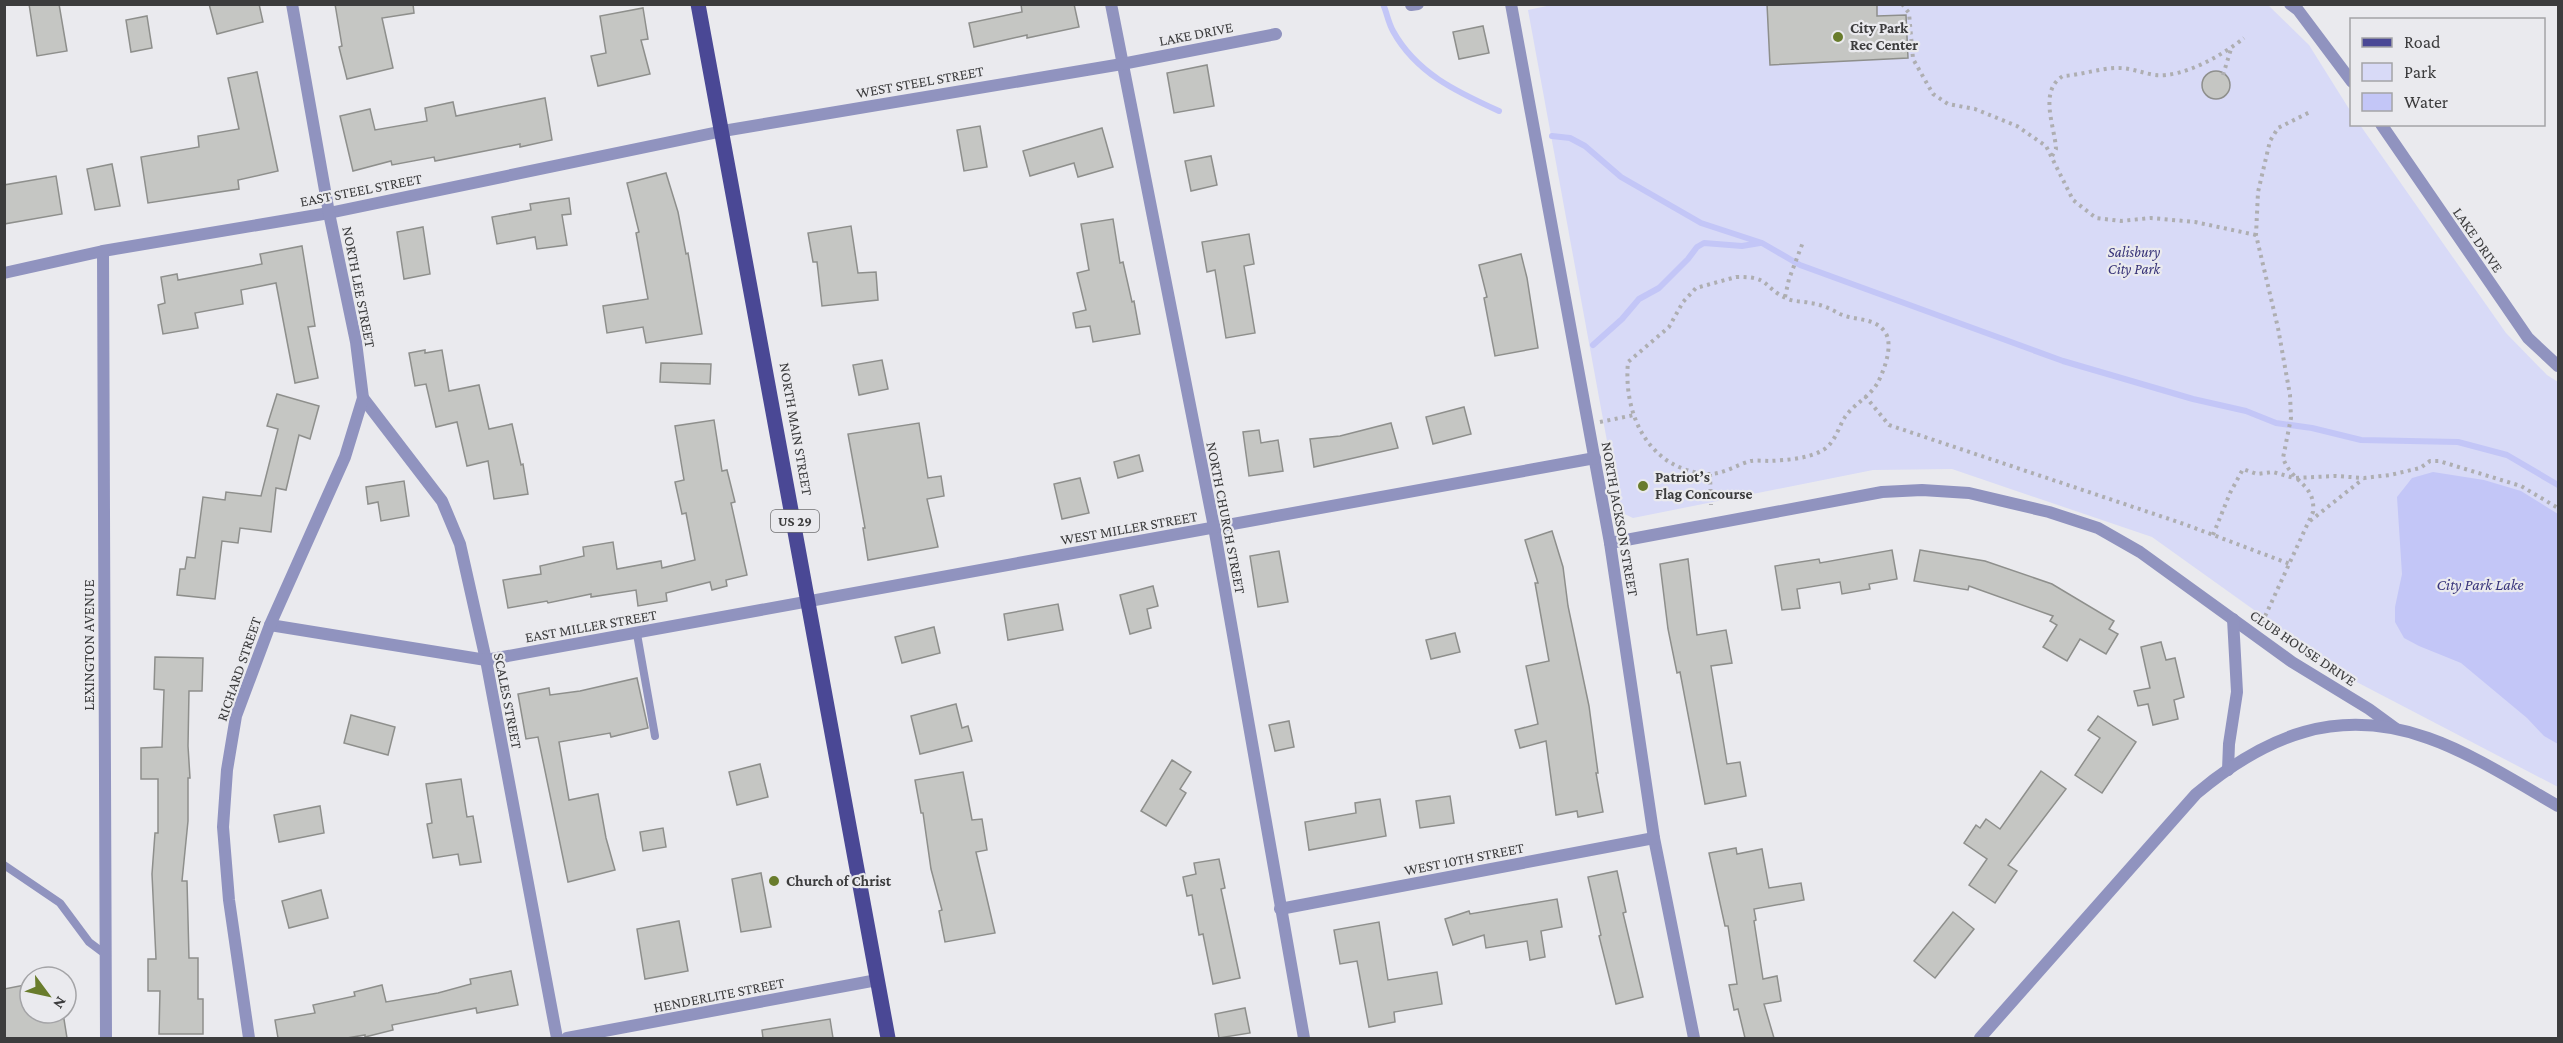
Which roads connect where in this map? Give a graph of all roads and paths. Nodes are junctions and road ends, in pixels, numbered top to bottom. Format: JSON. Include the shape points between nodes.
{"nodes":[{"id":1,"x":292,"y":4,"type":"edge"},
{"id":2,"x":698,"y":4,"type":"edge"},
{"id":3,"x":1111,"y":4,"type":"edge"},
{"id":4,"x":1511,"y":4,"type":"edge"},
{"id":5,"x":1902,"y":4,"type":"edge"},
{"id":6,"x":2297,"y":6,"type":"edge"},
{"id":7,"x":1276,"y":34,"type":"dead end"},
{"id":8,"x":2244,"y":38,"type":"dead end"},
{"id":9,"x":2231,"y":48,"type":"junction"},
{"id":10,"x":1122,"y":63,"type":"junction"},
{"id":11,"x":2223,"y":75,"type":"dead end"},
{"id":12,"x":2350,"y":79,"type":"edge"},
{"id":13,"x":2312,"y":111,"type":"dead end"},
{"id":14,"x":2382,"y":126,"type":"edge"},
{"id":15,"x":723,"y":131,"type":"junction"},
{"id":16,"x":2052,"y":156,"type":"junction"},
{"id":17,"x":329,"y":213,"type":"junction"},
{"id":18,"x":2256,"y":235,"type":"junction"},
{"id":19,"x":1803,"y":242,"type":"dead end"},
{"id":20,"x":103,"y":251,"type":"junction"},
{"id":21,"x":4,"y":273,"type":"edge"},
{"id":22,"x":1785,"y":297,"type":"junction"},
{"id":23,"x":2559,"y":366,"type":"edge"},
{"id":24,"x":1865,"y":396,"type":"junction"},
{"id":25,"x":363,"y":398,"type":"junction"},
{"id":26,"x":1634,"y":415,"type":"junction"},
{"id":27,"x":1597,"y":423,"type":"dead end"},
{"id":28,"x":1595,"y":458,"type":"junction"},
{"id":29,"x":1710,"y":474,"type":"junction"},
{"id":30,"x":2294,"y":478,"type":"junction"},
{"id":31,"x":2364,"y":478,"type":"junction"},
{"id":32,"x":1711,"y":505,"type":"dead end"},
{"id":33,"x":2559,"y":508,"type":"edge"},
{"id":34,"x":2309,"y":522,"type":"junction"},
{"id":35,"x":1214,"y":527,"type":"junction"},
{"id":36,"x":2213,"y":535,"type":"junction"},
{"id":37,"x":1610,"y":543,"type":"junction"},
{"id":38,"x":2290,"y":564,"type":"junction"},
{"id":39,"x":810,"y":602,"type":"junction"},
{"id":40,"x":2233,"y":619,"type":"junction"},
{"id":41,"x":270,"y":625,"type":"junction"},
{"id":42,"x":637,"y":634,"type":"junction"},
{"id":43,"x":2256,"y":637,"type":"junction"},
{"id":44,"x":486,"y":660,"type":"junction"},
{"id":45,"x":2395,"y":728,"type":"junction"},
{"id":46,"x":655,"y":736,"type":"dead end"},
{"id":47,"x":2228,"y":770,"type":"junction"},
{"id":48,"x":2559,"y":806,"type":"edge"},
{"id":49,"x":1654,"y":838,"type":"junction"},
{"id":50,"x":4,"y":865,"type":"edge"},
{"id":51,"x":1280,"y":909,"type":"junction"},
{"id":52,"x":105,"y":954,"type":"junction"},
{"id":53,"x":877,"y":980,"type":"junction"},
{"id":54,"x":106,"y":1038,"type":"edge"},
{"id":55,"x":249,"y":1038,"type":"edge"},
{"id":56,"x":557,"y":1038,"type":"edge"},
{"id":57,"x":567,"y":1038,"type":"edge"},
{"id":58,"x":888,"y":1038,"type":"edge"},
{"id":59,"x":1304,"y":1038,"type":"edge"},
{"id":60,"x":1694,"y":1038,"type":"edge"},
{"id":61,"x":1980,"y":1038,"type":"edge"}],
"edges":[{"from":1,"to":17,"type":"street","name":"NORTH LEE STREET"},
{"from":2,"to":15,"type":"main road","name":"NORTH MAIN STREET","number":"US 29"},
{"from":3,"to":10,"type":"street","name":"NORTH CHURCH STREET"},
{"from":4,"to":28,"type":"street","name":"NORTH JACKSON STREET"},
{"from":5,"to":16,"type":"path","via":[[1909,13],[1912,59],[1933,94],[1948,104],[1975,109],[2017,126],[2046,146]]},
{"from":6,"to":12,"type":"street"},
{"from":7,"to":10,"type":"street","name":"LAKE DRIVE"},
{"from":8,"to":9,"type":"path"},
{"from":9,"to":11,"type":"path"},
{"from":9,"to":16,"type":"path","via":[[2205,63],[2165,75],[2109,68],[2056,80],[2049,106],[2056,149]]},
{"from":10,"to":15,"type":"street","name":"WEST STEEL STREET"},
{"from":10,"to":35,"type":"street","name":"NORTH CHURCH STREET"},
{"from":13,"to":18,"type":"path","via":[[2278,128],[2270,141],[2258,192]]},
{"from":14,"to":23,"type":"street","name":"LAKE DRIVE","via":[[2528,338]]},
{"from":15,"to":17,"type":"street","name":"EAST STEEL STREET"},
{"from":15,"to":39,"type":"main road","name":"NORTH MAIN STREET","number":"US 29"},
{"from":16,"to":18,"type":"path","via":[[2073,200],[2096,218],[2194,222]]},
{"from":17,"to":20,"type":"street","name":"EAST STEEL STREET"},
{"from":17,"to":25,"type":"street","name":"NORTH LEE STREET","via":[[356,342]]},
{"from":18,"to":30,"type":"path","via":[[2290,395],[2292,418],[2283,458]]},
{"from":19,"to":22,"type":"path"},
{"from":20,"to":21,"type":"street","name":"EAST STEEL STREET"},
{"from":20,"to":52,"type":"street","name":"LEXINGTON AVENUE"},
{"from":22,"to":24,"type":"path","via":[[1877,324],[1887,333],[1889,347],[1877,383]]},
{"from":22,"to":26,"type":"path","via":[[1755,276],[1696,288],[1669,327],[1628,362],[1626,384]]},
{"from":24,"to":29,"type":"path","via":[[1822,451],[1803,457],[1752,460]]},
{"from":24,"to":36,"type":"path","via":[[1889,425]]},
{"from":25,"to":41,"type":"street","name":"RICHARD STREET","via":[[345,457]]},
{"from":25,"to":44,"type":"street","name":"SCALES STREET","via":[[442,501],[460,543]]},
{"from":26,"to":27,"type":"path"},
{"from":26,"to":29,"type":"path","via":[[1651,448],[1663,458]]},
{"from":28,"to":35,"type":"street","name":"WEST MILLER STREET"},
{"from":28,"to":37,"type":"street","name":"NORTH JACKSON STREET"},
{"from":29,"to":32,"type":"path"},
{"from":30,"to":31,"type":"path"},
{"from":30,"to":34,"type":"path","via":[[2311,491],[2314,501]]},
{"from":30,"to":36,"type":"path","via":[[2243,470]]},
{"from":31,"to":33,"type":"path","via":[[2391,475],[2439,461],[2521,486]]},
{"from":31,"to":34,"type":"path"},
{"from":34,"to":38,"type":"path"},
{"from":35,"to":39,"type":"street","name":"WEST MILLER STREET"},
{"from":35,"to":51,"type":"street","name":"NORTH CHURCH STREET"},
{"from":36,"to":38,"type":"path"},
{"from":37,"to":40,"type":"street","via":[[1882,492],[1969,493],[2098,528],[2140,552]]},
{"from":37,"to":49,"type":"street","name":"NORTH JACKSON STREET"},
{"from":38,"to":43,"type":"path"},
{"from":39,"to":42,"type":"street","name":"EAST MILLER STREET"},
{"from":39,"to":53,"type":"main road","name":"NORTH MAIN STREET","number":"US 29"},
{"from":40,"to":43,"type":"street","name":"CLUB HOUSE DRIVE"},
{"from":40,"to":47,"type":"street","name":"CLUB HOUSE DRIVE","via":[[2237,692]]},
{"from":41,"to":44,"type":"street","name":"EAST MILLER STREET"},
{"from":41,"to":55,"type":"street","name":"RICHARD STREET","via":[[236,716],[223,827]]},
{"from":42,"to":44,"type":"street","name":"EAST MILLER STREET"},
{"from":42,"to":46,"type":"lane"},
{"from":43,"to":45,"type":"street","name":"CLUB HOUSE DRIVE"},
{"from":44,"to":56,"type":"street","name":"SCALES STREET"},
{"from":45,"to":47,"type":"street","via":[[2338,724],[2317,728],[2269,746]]},
{"from":45,"to":48,"type":"street","name":"CLUB HOUSE DRIVE","via":[[2431,739]]},
{"from":47,"to":61,"type":"street","via":[[2180,810]]},
{"from":49,"to":51,"type":"street","name":"WEST 10TH STREET"},
{"from":49,"to":60,"type":"street","name":"NORTH JACKSON STREET"},
{"from":50,"to":52,"type":"lane","via":[[60,903],[89,942]]},
{"from":51,"to":59,"type":"street","name":"NORTH CHURCH STREET"},
{"from":52,"to":54,"type":"street","name":"LEXINGTON AVENUE"},
{"from":53,"to":57,"type":"street","name":"HENDERLITE STREET"},
{"from":53,"to":58,"type":"main road","name":"NORTH MAIN STREET","number":"US 29"}]}
